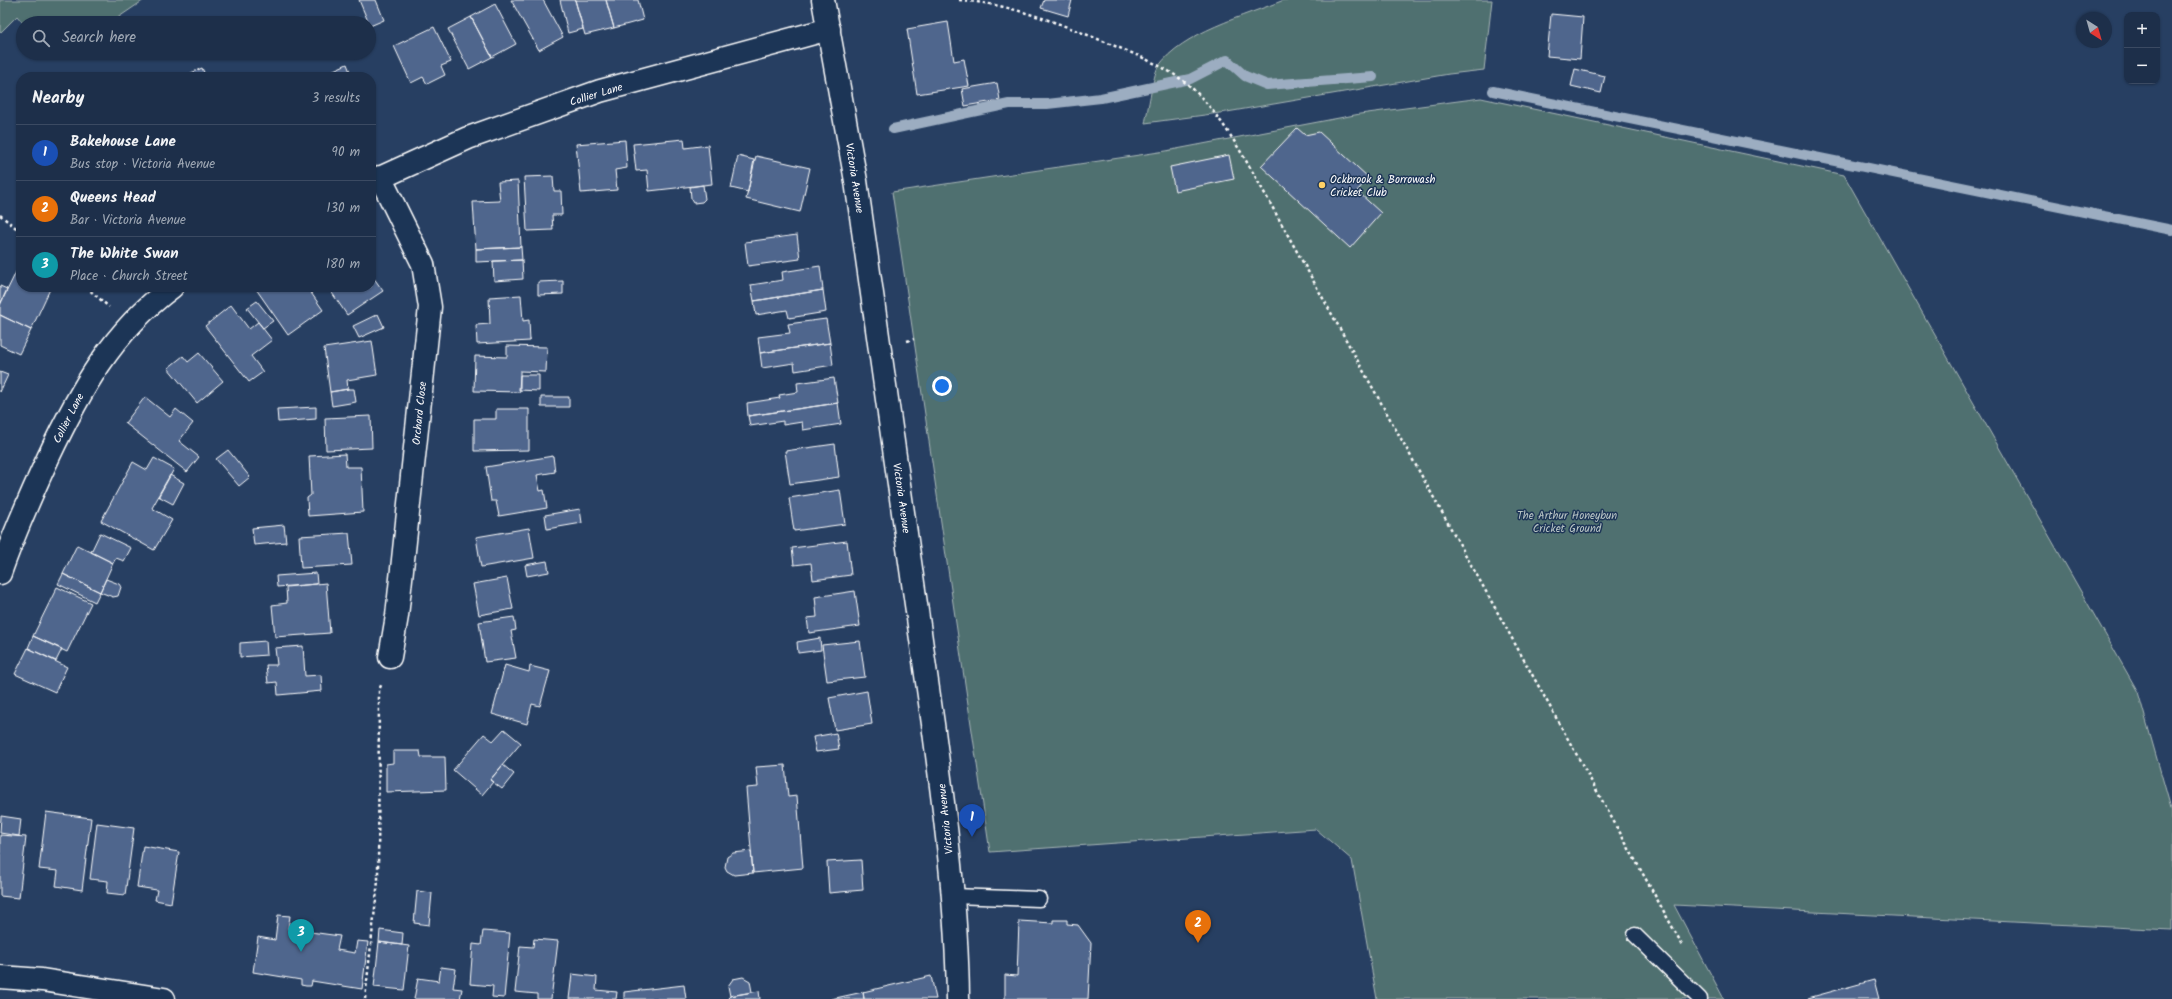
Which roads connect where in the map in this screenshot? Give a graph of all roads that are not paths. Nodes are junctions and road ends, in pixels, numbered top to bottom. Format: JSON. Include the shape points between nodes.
{"nodes":[{"id":1,"x":823,"y":0,"type":"edge"},
{"id":2,"x":829,"y":29,"type":"junction"},
{"id":3,"x":376,"y":179,"type":"edge"},
{"id":4,"x":165,"y":292,"type":"edge"},
{"id":5,"x":0,"y":573,"type":"edge"},
{"id":6,"x":390,"y":658,"type":"road end"},
{"id":7,"x":953,"y":896,"type":"junction"},
{"id":8,"x":1039,"y":899,"type":"dead end"},
{"id":9,"x":1635,"y":935,"type":"dead end"},
{"id":10,"x":0,"y":977,"type":"edge"},
{"id":11,"x":164,"y":999,"type":"edge"},
{"id":12,"x":958,"y":999,"type":"edge"},
{"id":13,"x":1700,"y":999,"type":"edge"}],
"edges":[{"from":1,"to":2,"type":"street","name":"Victoria Avenue"},
{"from":2,"to":3,"type":"street","name":"Collier Lane","via":[[600,91],[468,138]]},
{"from":2,"to":7,"type":"street","name":"Victoria Avenue","via":[[857,188],[895,443],[945,809]]},
{"from":3,"to":6,"type":"street","name":"Orchard Close","via":[[423,264],[430,308],[397,616]]},
{"from":4,"to":5,"type":"street","name":"Collier Lane","via":[[148,305],[125,329],[73,405],[25,506]]},
{"from":7,"to":8,"type":"lane"},
{"from":7,"to":12,"type":"street","name":"Victoria Avenue"},
{"from":9,"to":13,"type":"lane"},
{"from":10,"to":11,"type":"street","via":[[42,980]]}]}
